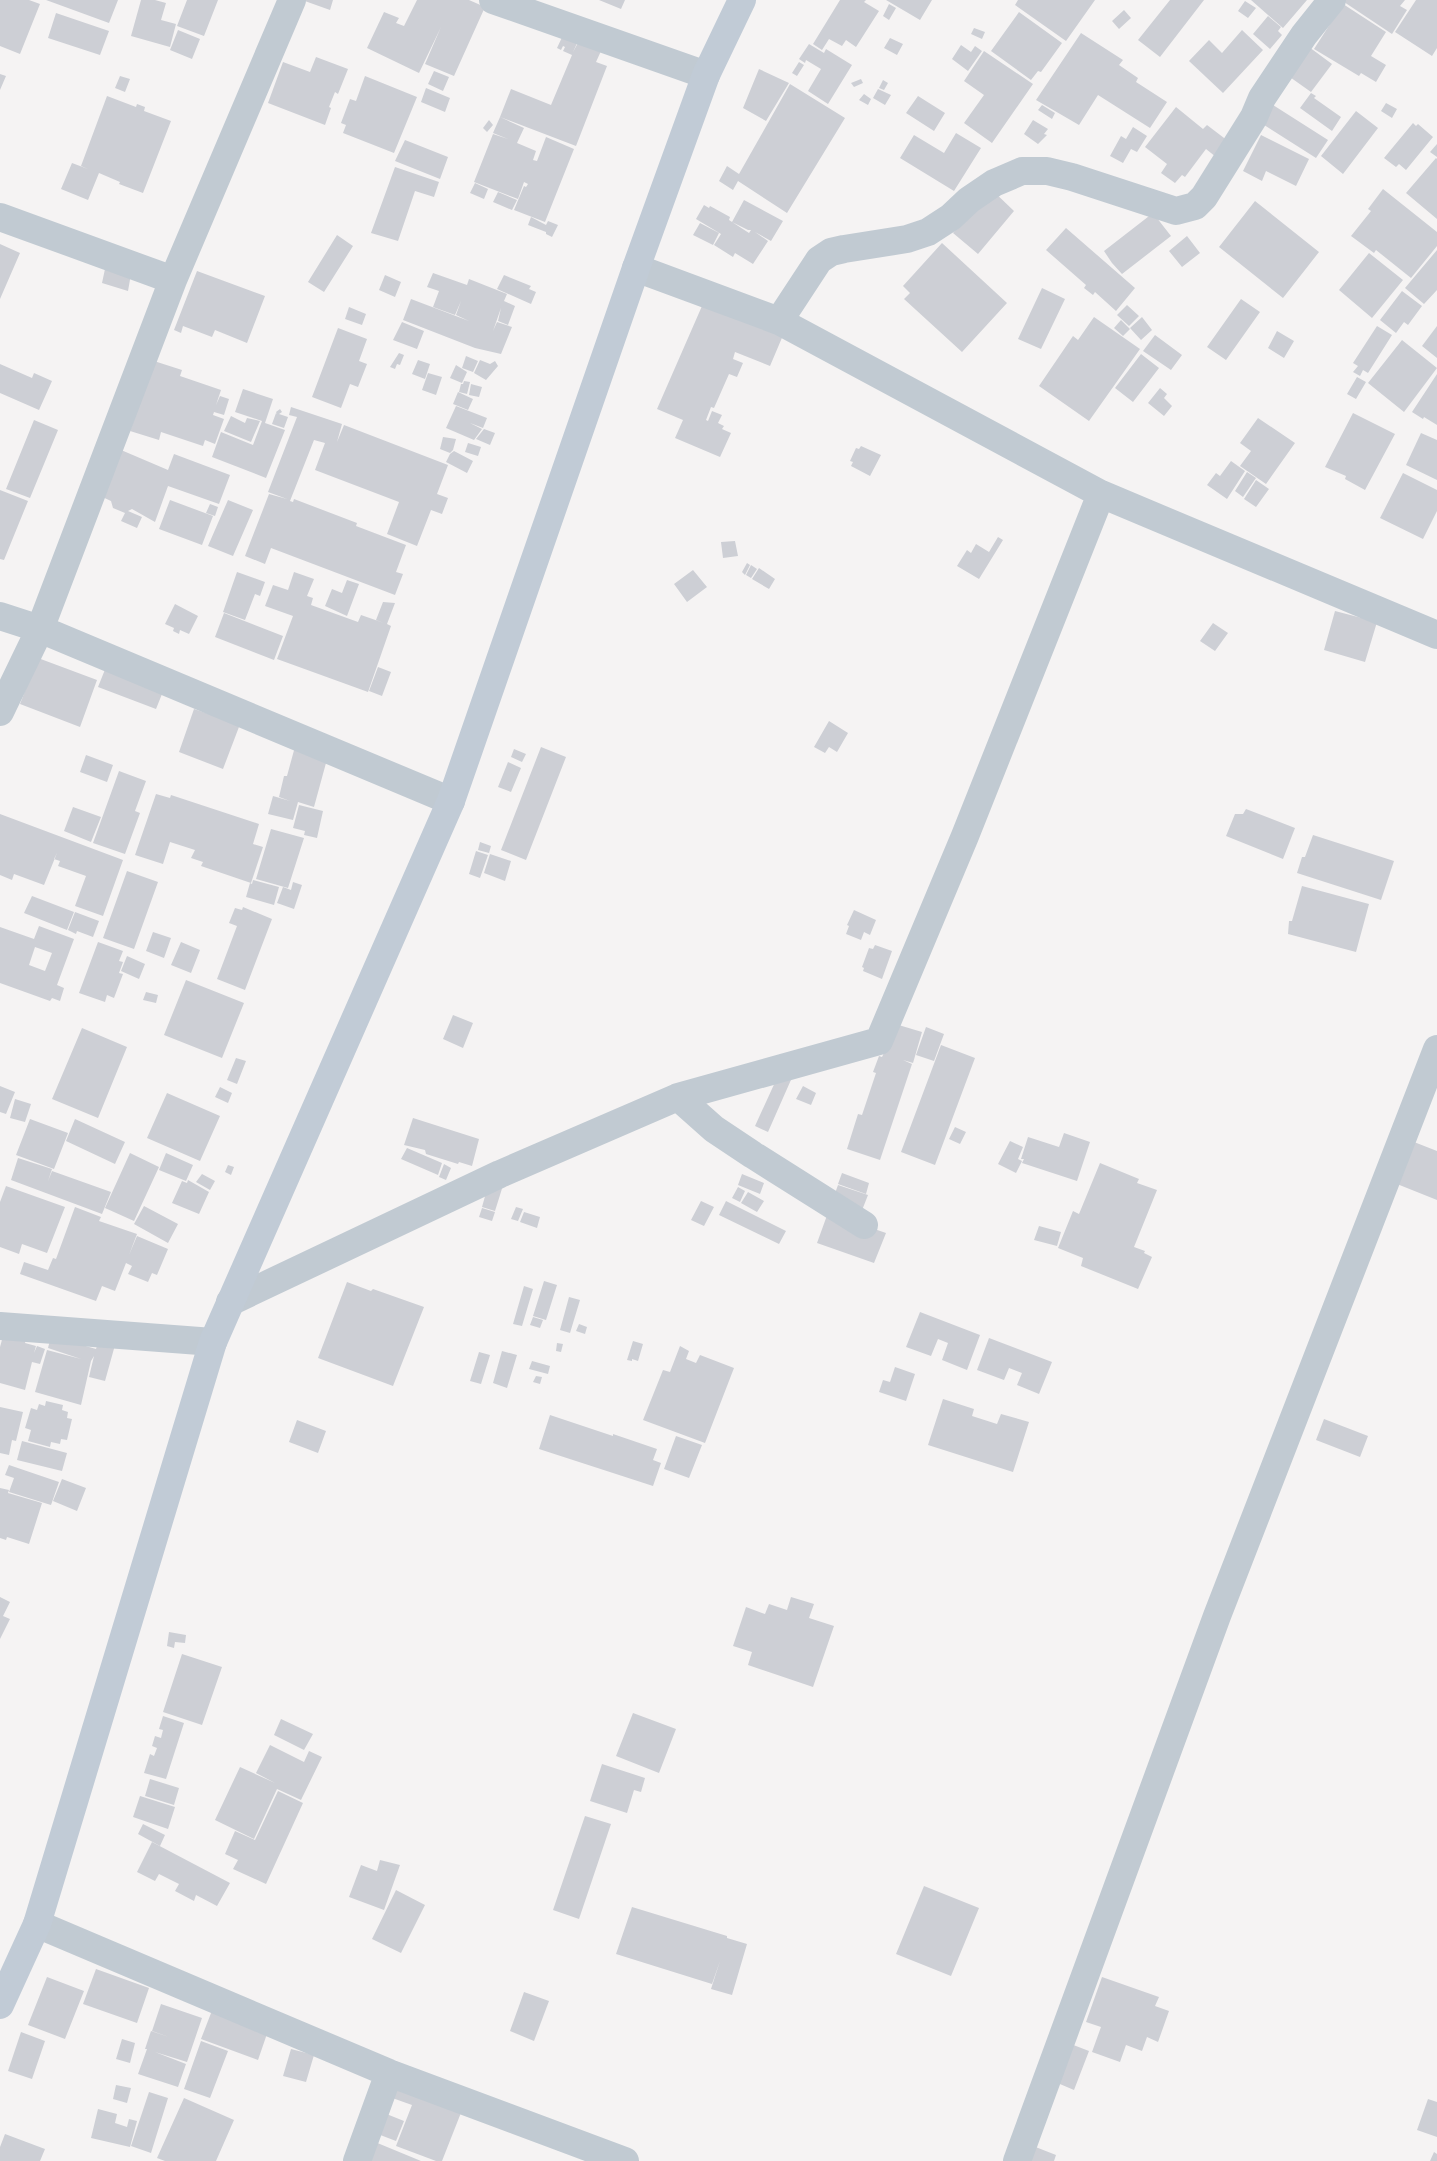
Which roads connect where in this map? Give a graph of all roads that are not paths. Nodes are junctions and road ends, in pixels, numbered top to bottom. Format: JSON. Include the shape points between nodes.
{"nodes":[{"id":1,"x":292,"y":0,"type":"edge"},
{"id":2,"x":493,"y":0,"type":"edge"},
{"id":3,"x":742,"y":0,"type":"edge"},
{"id":4,"x":1332,"y":0,"type":"edge"},
{"id":5,"x":706,"y":75,"type":"junction"},
{"id":6,"x":0,"y":217,"type":"edge"},
{"id":7,"x":636,"y":268,"type":"junction"},
{"id":8,"x":173,"y":280,"type":"junction"},
{"id":9,"x":779,"y":321,"type":"junction"},
{"id":10,"x":1101,"y":494,"type":"junction"},
{"id":11,"x":0,"y":616,"type":"edge"},
{"id":12,"x":40,"y":629,"type":"junction"},
{"id":13,"x":1437,"y":635,"type":"edge"},
{"id":14,"x":0,"y":712,"type":"edge"},
{"id":15,"x":452,"y":801,"type":"junction"},
{"id":16,"x":1437,"y":1049,"type":"edge"},
{"id":17,"x":678,"y":1097,"type":"junction"},
{"id":18,"x":864,"y":1225,"type":"dead end"},
{"id":19,"x":230,"y":1302,"type":"junction"},
{"id":20,"x":0,"y":1326,"type":"edge"},
{"id":21,"x":212,"y":1342,"type":"junction"},
{"id":22,"x":38,"y":1924,"type":"junction"},
{"id":23,"x":0,"y":2005,"type":"edge"},
{"id":24,"x":389,"y":2074,"type":"junction"},
{"id":25,"x":357,"y":2161,"type":"edge"},
{"id":26,"x":625,"y":2161,"type":"edge"},
{"id":27,"x":1017,"y":2161,"type":"edge"}],
"edges":[{"from":1,"to":8,"type":"street"},
{"from":2,"to":5,"type":"street"},
{"from":3,"to":5,"type":"main road"},
{"from":4,"to":9,"type":"street","via":[[1274,80],[1204,197],[1195,206],[1176,211],[1072,177],[1047,171],[1022,171],[994,183],[928,232],[907,239],[831,252],[819,260]]},
{"from":5,"to":7,"type":"main road"},
{"from":6,"to":8,"type":"street"},
{"from":7,"to":9,"type":"street"},
{"from":7,"to":15,"type":"main road"},
{"from":8,"to":12,"type":"street"},
{"from":9,"to":10,"type":"street"},
{"from":10,"to":13,"type":"street"},
{"from":10,"to":17,"type":"street","via":[[879,1042]]},
{"from":11,"to":12,"type":"street"},
{"from":12,"to":14,"type":"street"},
{"from":12,"to":15,"type":"street"},
{"from":15,"to":19,"type":"main road"},
{"from":16,"to":27,"type":"street","via":[[1217,1616]]},
{"from":17,"to":18,"type":"street","via":[[753,1155]]},
{"from":17,"to":19,"type":"street","via":[[500,1174]]},
{"from":19,"to":21,"type":"main road"},
{"from":20,"to":21,"type":"street"},
{"from":21,"to":22,"type":"main road"},
{"from":22,"to":23,"type":"main road"},
{"from":22,"to":24,"type":"street"},
{"from":24,"to":25,"type":"street"},
{"from":24,"to":26,"type":"street"}]}
